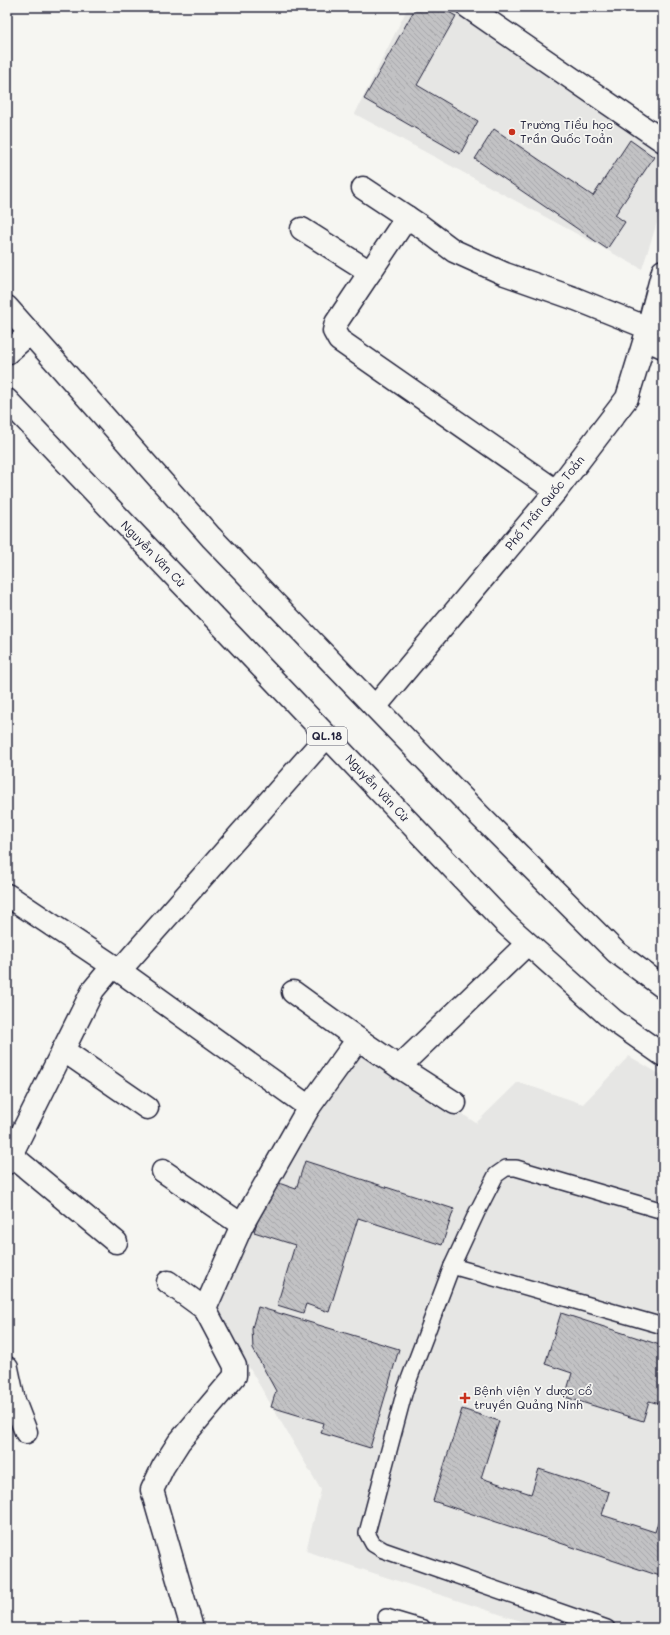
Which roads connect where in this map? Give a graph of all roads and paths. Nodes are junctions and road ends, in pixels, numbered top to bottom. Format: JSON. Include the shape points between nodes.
{"nodes":[{"id":1,"x":468,"y":7,"type":"edge"},
{"id":2,"x":663,"y":140,"type":"edge"},
{"id":3,"x":363,"y":188,"type":"dead end"},
{"id":4,"x":406,"y":216,"type":"junction"},
{"id":5,"x":302,"y":229,"type":"dead end"},
{"id":6,"x":663,"y":271,"type":"edge"},
{"id":7,"x":370,"y":272,"type":"junction"},
{"id":8,"x":7,"y":307,"type":"edge"},
{"id":9,"x":30,"y":333,"type":"junction"},
{"id":10,"x":652,"y":338,"type":"edge"},
{"id":11,"x":7,"y":353,"type":"edge"},
{"id":12,"x":7,"y":400,"type":"edge"},
{"id":13,"x":556,"y":492,"type":"junction"},
{"id":14,"x":375,"y":707,"type":"junction"},
{"id":15,"x":327,"y":736,"type":"junction"},
{"id":16,"x":7,"y":895,"type":"edge"},
{"id":17,"x":527,"y":944,"type":"junction"},
{"id":18,"x":116,"y":968,"type":"junction"},
{"id":19,"x":663,"y":987,"type":"edge"},
{"id":20,"x":293,"y":992,"type":"dead end"},
{"id":21,"x":358,"y":1039,"type":"junction"},
{"id":22,"x":63,"y":1050,"type":"junction"},
{"id":23,"x":663,"y":1055,"type":"edge"},
{"id":24,"x":399,"y":1067,"type":"junction"},
{"id":25,"x":455,"y":1103,"type":"dead end"},
{"id":26,"x":309,"y":1107,"type":"junction"},
{"id":27,"x":147,"y":1108,"type":"dead end"},
{"id":28,"x":9,"y":1159,"type":"edge"},
{"id":29,"x":163,"y":1172,"type":"dead end"},
{"id":30,"x":663,"y":1211,"type":"edge"},
{"id":31,"x":242,"y":1225,"type":"junction"},
{"id":32,"x":116,"y":1242,"type":"dead end"},
{"id":33,"x":452,"y":1266,"type":"junction"},
{"id":34,"x":168,"y":1282,"type":"dead end"},
{"id":35,"x":205,"y":1309,"type":"junction"},
{"id":36,"x":663,"y":1326,"type":"edge"},
{"id":37,"x":7,"y":1368,"type":"edge"},
{"id":38,"x":26,"y":1432,"type":"dead end"},
{"id":39,"x":386,"y":1616,"type":"dead end"},
{"id":40,"x":192,"y":1628,"type":"edge"},
{"id":41,"x":423,"y":1628,"type":"edge"},
{"id":42,"x":607,"y":1628,"type":"edge"}],
"edges":[{"from":1,"to":2,"type":"street"},
{"from":3,"to":4,"type":"street"},
{"from":4,"to":7,"type":"street"},
{"from":4,"to":10,"type":"street","via":[[454,251],[505,274],[576,299]]},
{"from":5,"to":7,"type":"street"},
{"from":6,"to":10,"type":"street","name":"Phố Trần Quốc Toản"},
{"from":7,"to":13,"type":"street","via":[[336,323],[334,331],[339,340]]},
{"from":8,"to":9,"type":"street"},
{"from":9,"to":11,"type":"street"},
{"from":9,"to":14,"type":"street","via":[[210,537]]},
{"from":10,"to":13,"type":"street","name":"Phố Trần Quốc Toản","via":[[626,398]]},
{"from":12,"to":15,"type":"street","name":"Nguyễn Văn Cừ","number":"QL.18"},
{"from":13,"to":14,"type":"street","name":"Phố Trần Quốc Toản"},
{"from":14,"to":19,"type":"street","via":[[611,947]]},
{"from":15,"to":17,"type":"street","name":"Nguyễn Văn Cừ","number":"QL.18","via":[[499,918]]},
{"from":15,"to":18,"type":"street"},
{"from":16,"to":18,"type":"street"},
{"from":17,"to":23,"type":"street","name":"Nguyễn Văn Cừ","number":"QL.18","via":[[613,1020]]},
{"from":17,"to":24,"type":"street"},
{"from":18,"to":22,"type":"street","via":[[93,990]]},
{"from":18,"to":26,"type":"street"},
{"from":20,"to":21,"type":"street"},
{"from":21,"to":24,"type":"street"},
{"from":21,"to":26,"type":"street"},
{"from":22,"to":27,"type":"street"},
{"from":22,"to":28,"type":"street"},
{"from":24,"to":25,"type":"street"},
{"from":26,"to":31,"type":"street"},
{"from":28,"to":32,"type":"street"},
{"from":29,"to":31,"type":"street"},
{"from":30,"to":33,"type":"lane","via":[[516,1168],[506,1168],[496,1175]]},
{"from":31,"to":35,"type":"street"},
{"from":33,"to":36,"type":"lane"},
{"from":33,"to":42,"type":"lane","via":[[405,1390],[367,1533],[373,1544],[383,1550]]},
{"from":34,"to":35,"type":"street"},
{"from":35,"to":40,"type":"street","via":[[235,1366],[235,1376],[179,1442],[152,1490]]},
{"from":37,"to":38,"type":"street","via":[[14,1401]]},
{"from":39,"to":41,"type":"lane"}]}
